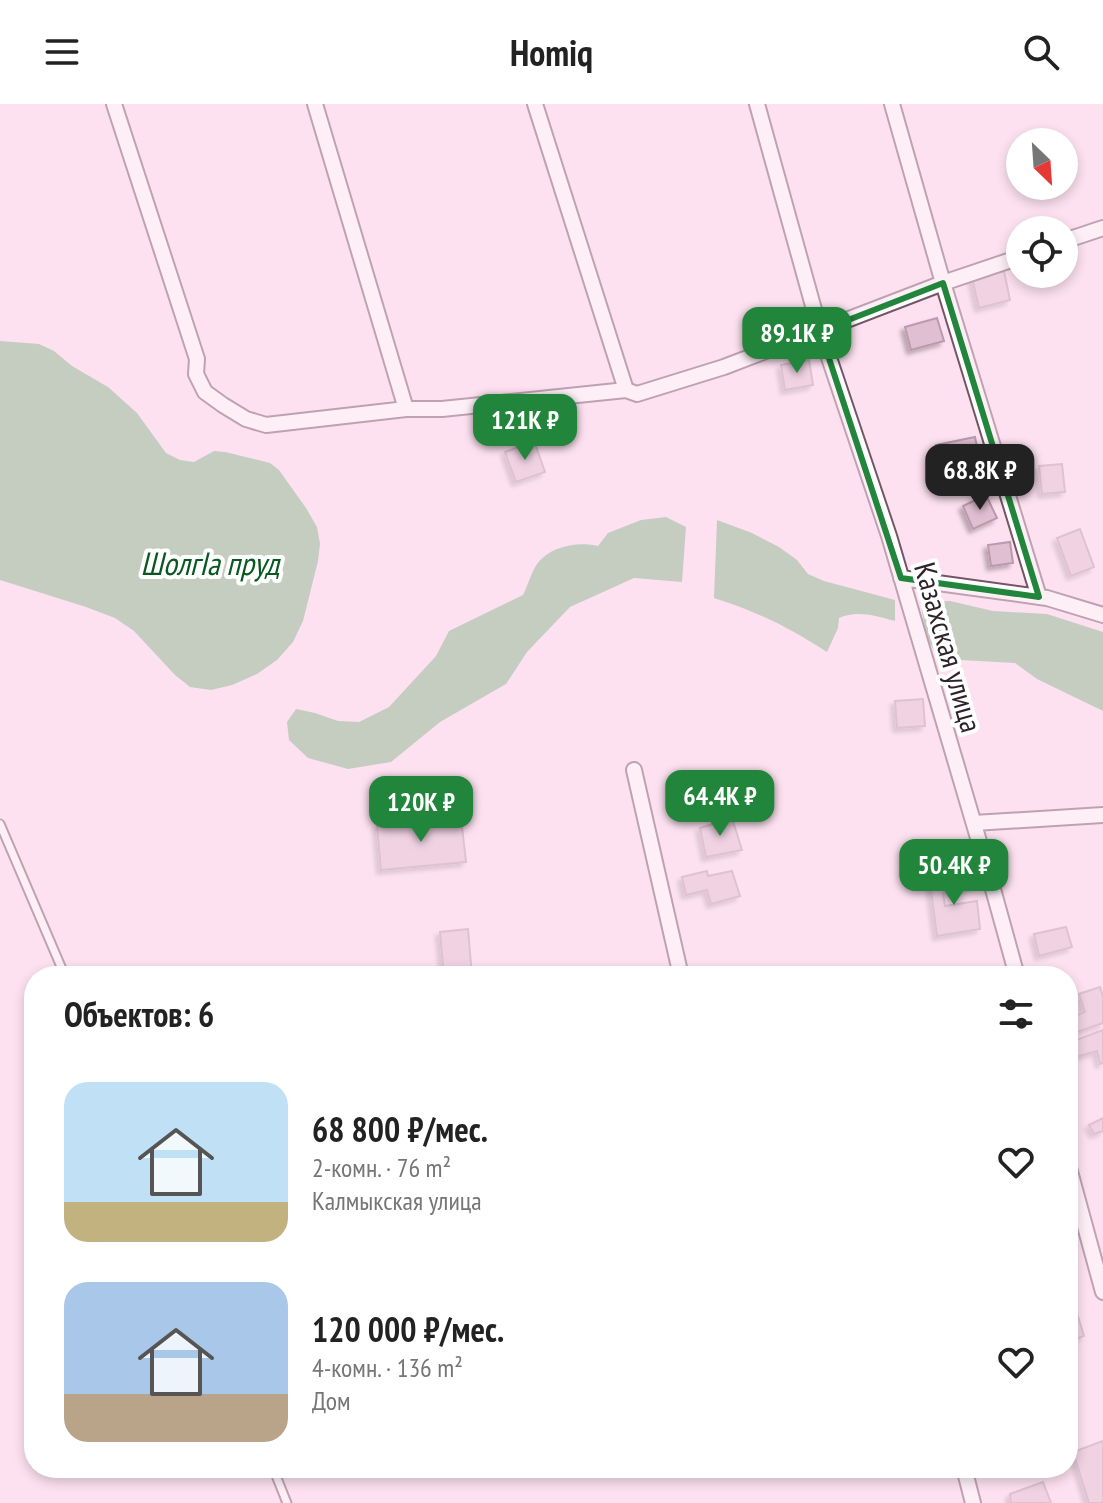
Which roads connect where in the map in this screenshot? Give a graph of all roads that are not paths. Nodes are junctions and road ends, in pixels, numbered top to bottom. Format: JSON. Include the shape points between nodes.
{"nodes":[{"id":1,"x":114,"y":104,"type":"edge"},
{"id":2,"x":315,"y":104,"type":"edge"},
{"id":3,"x":535,"y":104,"type":"edge"},
{"id":4,"x":757,"y":104,"type":"edge"},
{"id":5,"x":892,"y":104,"type":"edge"},
{"id":6,"x":1103,"y":228,"type":"edge"},
{"id":7,"x":1078,"y":236,"type":"edge"},
{"id":8,"x":1006,"y":262,"type":"edge"},
{"id":9,"x":943,"y":283,"type":"junction"},
{"id":10,"x":820,"y":331,"type":"junction"},
{"id":11,"x":626,"y":390,"type":"junction"},
{"id":12,"x":406,"y":409,"type":"junction"},
{"id":13,"x":901,"y":578,"type":"junction"},
{"id":14,"x":1039,"y":597,"type":"junction"},
{"id":15,"x":1103,"y":615,"type":"edge"},
{"id":16,"x":634,"y":770,"type":"dead end"},
{"id":17,"x":1103,"y":815,"type":"edge"},
{"id":18,"x":974,"y":823,"type":"junction"},
{"id":19,"x":0,"y":824,"type":"edge"},
{"id":20,"x":61,"y":966,"type":"edge"},
{"id":21,"x":679,"y":966,"type":"edge"},
{"id":22,"x":1014,"y":966,"type":"edge"},
{"id":23,"x":1078,"y":1201,"type":"edge"},
{"id":24,"x":1103,"y":1292,"type":"edge"},
{"id":25,"x":277,"y":1478,"type":"edge"},
{"id":26,"x":967,"y":1478,"type":"edge"},
{"id":27,"x":287,"y":1503,"type":"edge"},
{"id":28,"x":973,"y":1503,"type":"edge"}],
"edges":[{"from":1,"to":12,"type":"street","via":[[205,392],[246,419],[266,425]]},
{"from":2,"to":12,"type":"street"},
{"from":3,"to":11,"type":"street"},
{"from":4,"to":10,"type":"street","name":"Казахская улица"},
{"from":5,"to":9,"type":"street"},
{"from":6,"to":7,"type":"street"},
{"from":8,"to":9,"type":"street"},
{"from":9,"to":10,"type":"street"},
{"from":9,"to":14,"type":"street"},
{"from":10,"to":11,"type":"street","via":[[648,391]]},
{"from":10,"to":13,"type":"street","name":"Казахская улица"},
{"from":11,"to":12,"type":"street"},
{"from":13,"to":14,"type":"street"},
{"from":13,"to":18,"type":"street","name":"Казахская улица"},
{"from":14,"to":15,"type":"street"},
{"from":16,"to":21,"type":"street"},
{"from":17,"to":18,"type":"street"},
{"from":18,"to":22,"type":"street","name":"Казахская улица"},
{"from":19,"to":20,"type":"lane"},
{"from":23,"to":24,"type":"street"},
{"from":25,"to":27,"type":"lane"},
{"from":26,"to":28,"type":"street"}]}
